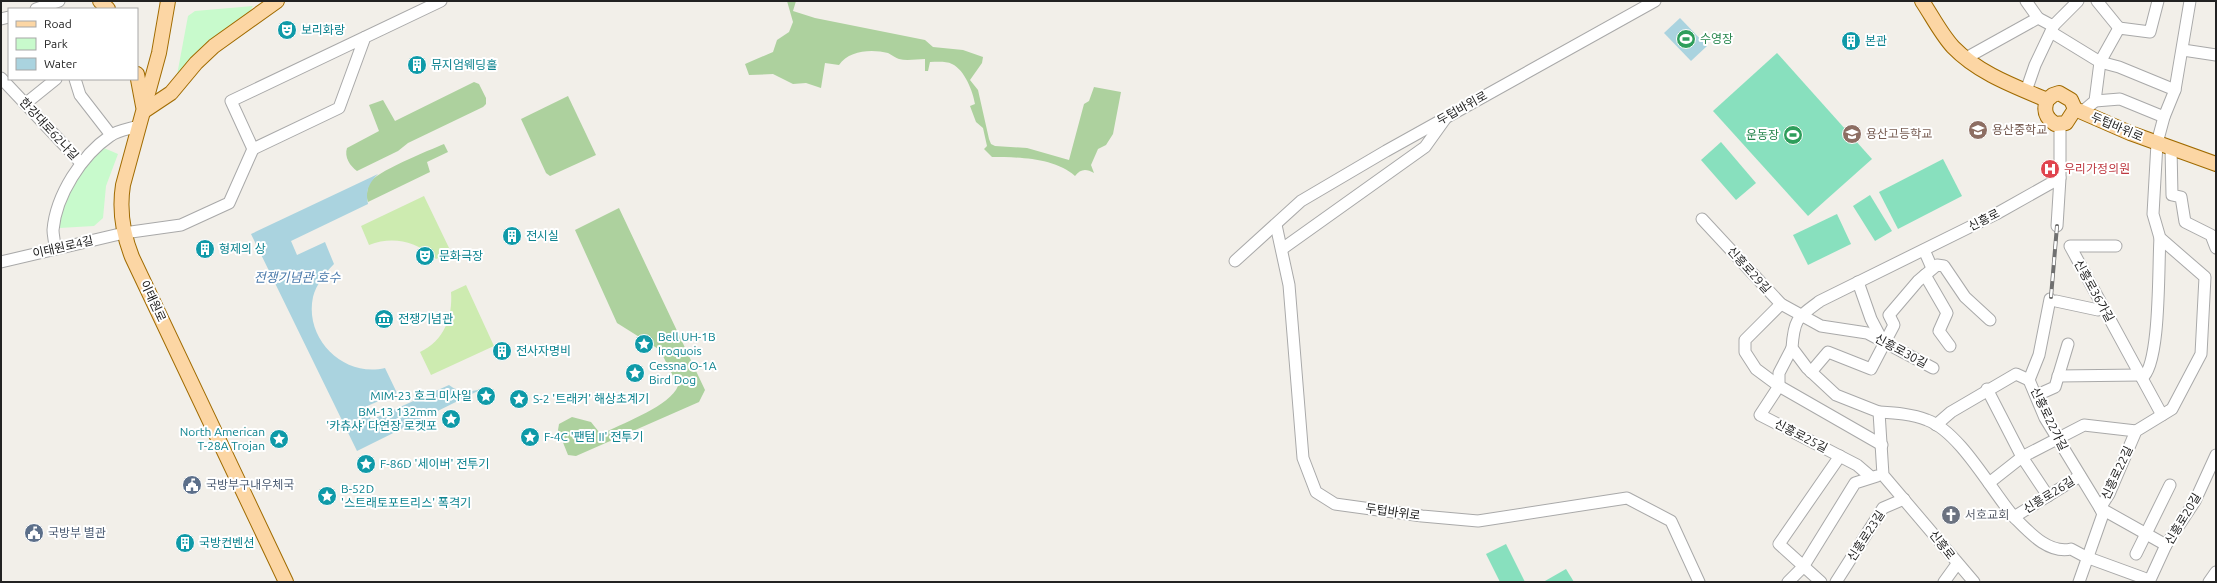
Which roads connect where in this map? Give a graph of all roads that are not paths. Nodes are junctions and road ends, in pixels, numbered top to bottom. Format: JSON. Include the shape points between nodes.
{"nodes":[{"id":1,"x":168,"y":1,"type":"edge"},
{"id":2,"x":277,"y":1,"type":"edge"},
{"id":3,"x":441,"y":1,"type":"edge"},
{"id":4,"x":1655,"y":1,"type":"edge"},
{"id":5,"x":1922,"y":1,"type":"edge"},
{"id":6,"x":2026,"y":1,"type":"edge"},
{"id":7,"x":2078,"y":1,"type":"edge"},
{"id":8,"x":2096,"y":1,"type":"edge"},
{"id":9,"x":2158,"y":1,"type":"edge"},
{"id":10,"x":2190,"y":1,"type":"edge"},
{"id":11,"x":55,"y":5,"type":"edge"},
{"id":12,"x":41,"y":8,"type":"edge"},
{"id":13,"x":2038,"y":18,"type":"junction"},
{"id":14,"x":2119,"y":28,"type":"junction"},
{"id":15,"x":2052,"y":29,"type":"junction"},
{"id":16,"x":365,"y":37,"type":"junction"},
{"id":17,"x":2183,"y":50,"type":"junction"},
{"id":18,"x":2216,"y":55,"type":"edge"},
{"id":19,"x":1966,"y":58,"type":"junction"},
{"id":20,"x":2100,"y":62,"type":"junction"},
{"id":21,"x":1,"y":78,"type":"edge"},
{"id":22,"x":138,"y":79,"type":"edge"},
{"id":23,"x":55,"y":80,"type":"edge"},
{"id":24,"x":75,"y":80,"type":"edge"},
{"id":25,"x":2175,"y":90,"type":"junction"},
{"id":26,"x":2026,"y":91,"type":"junction"},
{"id":27,"x":2046,"y":100,"type":"junction"},
{"id":28,"x":2095,"y":101,"type":"junction"},
{"id":29,"x":25,"y":104,"type":"junction"},
{"id":30,"x":144,"y":111,"type":"junction"},
{"id":31,"x":2079,"y":111,"type":"junction"},
{"id":32,"x":1446,"y":117,"type":"junction"},
{"id":33,"x":2164,"y":117,"type":"junction"},
{"id":34,"x":2060,"y":125,"type":"junction"},
{"id":35,"x":139,"y":126,"type":"junction"},
{"id":36,"x":111,"y":134,"type":"junction"},
{"id":37,"x":2157,"y":143,"type":"junction"},
{"id":38,"x":2171,"y":148,"type":"junction"},
{"id":39,"x":253,"y":149,"type":"junction"},
{"id":40,"x":81,"y":163,"type":"junction"},
{"id":41,"x":2216,"y":164,"type":"edge"},
{"id":42,"x":2060,"y":178,"type":"junction"},
{"id":43,"x":1702,"y":219,"type":"dead end"},
{"id":44,"x":1276,"y":225,"type":"junction"},
{"id":45,"x":2056,"y":226,"type":"dead end"},
{"id":46,"x":124,"y":233,"type":"junction"},
{"id":47,"x":2160,"y":238,"type":"junction"},
{"id":48,"x":2116,"y":246,"type":"dead end"},
{"id":49,"x":55,"y":248,"type":"junction"},
{"id":50,"x":2216,"y":248,"type":"edge"},
{"id":51,"x":1282,"y":249,"type":"junction"},
{"id":52,"x":1924,"y":250,"type":"junction"},
{"id":53,"x":1235,"y":261,"type":"dead end"},
{"id":54,"x":1,"y":262,"type":"edge"},
{"id":55,"x":1929,"y":271,"type":"junction"},
{"id":56,"x":2211,"y":275,"type":"edge"},
{"id":57,"x":1858,"y":282,"type":"junction"},
{"id":58,"x":1781,"y":304,"type":"junction"},
{"id":59,"x":2103,"y":307,"type":"junction"},
{"id":60,"x":1799,"y":316,"type":"junction"},
{"id":61,"x":1990,"y":320,"type":"dead end"},
{"id":62,"x":1884,"y":343,"type":"junction"},
{"id":63,"x":2068,"y":344,"type":"dead end"},
{"id":64,"x":1950,"y":346,"type":"dead end"},
{"id":65,"x":1792,"y":348,"type":"junction"},
{"id":66,"x":1933,"y":368,"type":"dead end"},
{"id":67,"x":1811,"y":372,"type":"junction"},
{"id":68,"x":2058,"y":376,"type":"junction"},
{"id":69,"x":2141,"y":377,"type":"junction"},
{"id":70,"x":2029,"y":380,"type":"junction"},
{"id":71,"x":1779,"y":386,"type":"junction"},
{"id":72,"x":1987,"y":389,"type":"junction"},
{"id":73,"x":2037,"y":395,"type":"junction"},
{"id":74,"x":1879,"y":412,"type":"junction"},
{"id":75,"x":2162,"y":415,"type":"junction"},
{"id":76,"x":1936,"y":425,"type":"junction"},
{"id":77,"x":2136,"y":430,"type":"junction"},
{"id":78,"x":2059,"y":439,"type":"junction"},
{"id":79,"x":1882,"y":446,"type":"junction"},
{"id":80,"x":2216,"y":455,"type":"edge"},
{"id":81,"x":1840,"y":456,"type":"junction"},
{"id":82,"x":2022,"y":457,"type":"junction"},
{"id":83,"x":1884,"y":474,"type":"junction"},
{"id":84,"x":2080,"y":476,"type":"junction"},
{"id":85,"x":1871,"y":477,"type":"junction"},
{"id":86,"x":1989,"y":482,"type":"junction"},
{"id":87,"x":2170,"y":485,"type":"dead end"},
{"id":88,"x":2048,"y":496,"type":"junction"},
{"id":89,"x":1904,"y":499,"type":"junction"},
{"id":90,"x":2100,"y":508,"type":"junction"},
{"id":91,"x":2014,"y":517,"type":"junction"},
{"id":92,"x":2146,"y":534,"type":"junction"},
{"id":93,"x":2166,"y":545,"type":"junction"},
{"id":94,"x":2136,"y":554,"type":"dead end"},
{"id":95,"x":2086,"y":557,"type":"junction"},
{"id":96,"x":1957,"y":564,"type":"junction"},
{"id":97,"x":1803,"y":567,"type":"junction"},
{"id":98,"x":2216,"y":572,"type":"edge"},
{"id":99,"x":2149,"y":581,"type":"edge"},
{"id":100,"x":286,"y":582,"type":"edge"},
{"id":101,"x":1698,"y":582,"type":"edge"},
{"id":102,"x":1788,"y":582,"type":"edge"},
{"id":103,"x":1821,"y":582,"type":"edge"},
{"id":104,"x":1836,"y":582,"type":"edge"},
{"id":105,"x":1944,"y":582,"type":"edge"},
{"id":106,"x":1974,"y":582,"type":"edge"},
{"id":107,"x":2079,"y":582,"type":"edge"},
{"id":108,"x":2208,"y":582,"type":"edge"}],
"edges":[{"from":1,"to":30,"type":"main road","name":"이태원로","via":[[159,53]]},
{"from":2,"to":30,"type":"main road","via":[[214,46],[171,93]]},
{"from":3,"to":16,"type":"street"},
{"from":4,"to":32,"type":"street","name":"두텁바위로"},
{"from":5,"to":19,"type":"main road","via":[[1952,46]]},
{"from":6,"to":13,"type":"street"},
{"from":7,"to":15,"type":"street"},
{"from":8,"to":14,"type":"street"},
{"from":9,"to":14,"type":"street","via":[[2150,32]]},
{"from":10,"to":17,"type":"street"},
{"from":11,"to":12,"type":"street"},
{"from":13,"to":15,"type":"street"},
{"from":13,"to":19,"type":"street"},
{"from":14,"to":20,"type":"street"},
{"from":15,"to":20,"type":"street"},
{"from":15,"to":26,"type":"street"},
{"from":16,"to":39,"type":"street","via":[[339,108]]},
{"from":16,"to":39,"type":"street","via":[[231,101]]},
{"from":17,"to":18,"type":"street"},
{"from":17,"to":25,"type":"street"},
{"from":19,"to":26,"type":"main road","via":[[1995,77]]},
{"from":20,"to":25,"type":"street"},
{"from":20,"to":28,"type":"street"},
{"from":21,"to":29,"type":"street","name":"한강대로62나길"},
{"from":22,"to":30,"type":"main road"},
{"from":23,"to":29,"type":"street"},
{"from":24,"to":36,"type":"street","via":[[80,95]]},
{"from":25,"to":33,"type":"street"},
{"from":26,"to":27,"type":"main road"},
{"from":27,"to":31,"type":"main road","name":"두텁바위로","via":[[2059,93],[2071,100]]},
{"from":27,"to":34,"type":"main road","via":[[2045,111],[2048,119]]},
{"from":28,"to":31,"type":"street"},
{"from":28,"to":33,"type":"street","via":[[2120,99]]},
{"from":29,"to":40,"type":"street","name":"한강대로62나길"},
{"from":30,"to":35,"type":"main road","name":"이태원로"},
{"from":31,"to":34,"type":"main road"},
{"from":31,"to":37,"type":"main road","name":"두텁바위로"},
{"from":32,"to":44,"type":"street","name":"두텁바위로","via":[[1301,201]]},
{"from":32,"to":51,"type":"street","via":[[1425,147]]},
{"from":33,"to":37,"type":"street"},
{"from":34,"to":42,"type":"street"},
{"from":35,"to":36,"type":"street"},
{"from":35,"to":46,"type":"main road","name":"이태원로","via":[[122,194]]},
{"from":36,"to":40,"type":"street"},
{"from":37,"to":38,"type":"main road","name":"두텁바위로"},
{"from":37,"to":47,"type":"street","via":[[2153,214]]},
{"from":38,"to":41,"type":"main road","name":"두텁바위로"},
{"from":38,"to":50,"type":"street","via":[[2172,195],[2181,197],[2185,222],[2211,235]]},
{"from":39,"to":46,"type":"street","name":"이태원로4길","via":[[229,203],[181,226]]},
{"from":40,"to":49,"type":"street","via":[[58,204],[53,231]]},
{"from":42,"to":45,"type":"street"},
{"from":42,"to":52,"type":"street","name":"신흥로"},
{"from":43,"to":58,"type":"street","name":"신흥로29길"},
{"from":44,"to":51,"type":"street","name":"두텁바위로"},
{"from":44,"to":53,"type":"street","name":"두텁바위로"},
{"from":46,"to":49,"type":"street","name":"이태원로4길"},
{"from":46,"to":100,"type":"main road","name":"이태원로","via":[[132,257]]},
{"from":47,"to":56,"type":"street"},
{"from":47,"to":69,"type":"street","via":[[2156,332],[2151,365],[2147,375]]},
{"from":48,"to":59,"type":"street","name":"신흥로36가길","via":[[2070,246]]},
{"from":49,"to":54,"type":"street","name":"이태원로4길"},
{"from":51,"to":101,"type":"street","name":"두텁바위로","via":[[1289,286],[1303,458],[1316,492],[1335,504],[1478,522],[1627,498],[1670,522]]},
{"from":52,"to":55,"type":"street"},
{"from":52,"to":57,"type":"street","name":"신흥로"},
{"from":55,"to":61,"type":"street","via":[[1937,265],[1944,266],[1965,297]]},
{"from":55,"to":62,"type":"street","via":[[1896,304],[1889,315],[1894,325]]},
{"from":55,"to":64,"type":"street","via":[[1947,313],[1939,331]]},
{"from":56,"to":75,"type":"street","name":"신흥로22길","via":[[2201,354],[2172,409]]},
{"from":57,"to":60,"type":"street","name":"신흥로","via":[[1820,301]]},
{"from":57,"to":62,"type":"street","via":[[1871,319]]},
{"from":58,"to":60,"type":"street","name":"신흥로29길"},
{"from":58,"to":71,"type":"street","via":[[1745,340],[1746,352],[1756,369]]},
{"from":59,"to":69,"type":"street","name":"신흥로36가길"},
{"from":59,"to":70,"type":"street","name":"신흥로22가길","via":[[2098,310],[2053,300],[2039,355]]},
{"from":60,"to":62,"type":"street","name":"신흥로30길","via":[[1821,326],[1867,333]]},
{"from":60,"to":65,"type":"street","via":[[1793,330]]},
{"from":62,"to":66,"type":"street","name":"신흥로30길"},
{"from":62,"to":67,"type":"street","via":[[1871,369],[1828,352]]},
{"from":63,"to":68,"type":"street"},
{"from":65,"to":67,"type":"street"},
{"from":65,"to":71,"type":"street","via":[[1779,372]]},
{"from":67,"to":74,"type":"street","via":[[1836,395]]},
{"from":68,"to":69,"type":"street"},
{"from":68,"to":73,"type":"street","via":[[2055,387]]},
{"from":69,"to":75,"type":"street","name":"신흥로36가길"},
{"from":70,"to":72,"type":"street","via":[[2016,374]]},
{"from":70,"to":73,"type":"street","name":"신흥로22가길"},
{"from":71,"to":79,"type":"street"},
{"from":71,"to":81,"type":"street","name":"신흥로25길","via":[[1760,415]]},
{"from":72,"to":76,"type":"street"},
{"from":72,"to":82,"type":"street"},
{"from":73,"to":78,"type":"street","name":"신흥로22가길","via":[[2045,418]]},
{"from":74,"to":76,"type":"street","name":"신흥로26길","via":[[1901,413],[1928,420]]},
{"from":74,"to":79,"type":"street"},
{"from":75,"to":77,"type":"street","name":"신흥로22길"},
{"from":76,"to":86,"type":"street","name":"신흥로26길","via":[[1953,439]]},
{"from":77,"to":78,"type":"street","name":"신흥로22길","via":[[2084,425]]},
{"from":77,"to":90,"type":"street","name":"신흥로22길","via":[[2109,494]]},
{"from":78,"to":82,"type":"street"},
{"from":78,"to":84,"type":"street","name":"신흥로22가길"},
{"from":79,"to":83,"type":"street"},
{"from":80,"to":93,"type":"street","name":"신흥로20길","via":[[2195,501]]},
{"from":81,"to":85,"type":"street","name":"신흥로25길","via":[[1857,465]]},
{"from":81,"to":97,"type":"street","via":[[1779,544]]},
{"from":82,"to":86,"type":"street"},
{"from":82,"to":88,"type":"street"},
{"from":83,"to":85,"type":"street"},
{"from":83,"to":89,"type":"street","name":"신흥로"},
{"from":84,"to":88,"type":"street","name":"신흥로26길"},
{"from":84,"to":90,"type":"street","name":"신흥로22가길"},
{"from":85,"to":97,"type":"street","via":[[1856,483]]},
{"from":86,"to":91,"type":"street","name":"신흥로26길"},
{"from":87,"to":92,"type":"street"},
{"from":88,"to":91,"type":"street","name":"신흥로26길"},
{"from":89,"to":96,"type":"street","name":"신흥로"},
{"from":89,"to":104,"type":"street","name":"신흥로23길","via":[[1883,508]]},
{"from":90,"to":92,"type":"street"},
{"from":90,"to":95,"type":"street","name":"신흥로22길","via":[[2103,514]]},
{"from":91,"to":95,"type":"street","via":[[2037,539],[2061,551],[2071,548]]},
{"from":92,"to":93,"type":"street"},
{"from":92,"to":94,"type":"street"},
{"from":93,"to":99,"type":"street","name":"신흥로20길"},
{"from":95,"to":99,"type":"street"},
{"from":95,"to":107,"type":"street","name":"신흥로22길"},
{"from":96,"to":105,"type":"street","name":"신흥로"},
{"from":96,"to":106,"type":"street","name":"신흥로"},
{"from":97,"to":102,"type":"street"},
{"from":97,"to":103,"type":"street"},
{"from":98,"to":108,"type":"street"}]}
